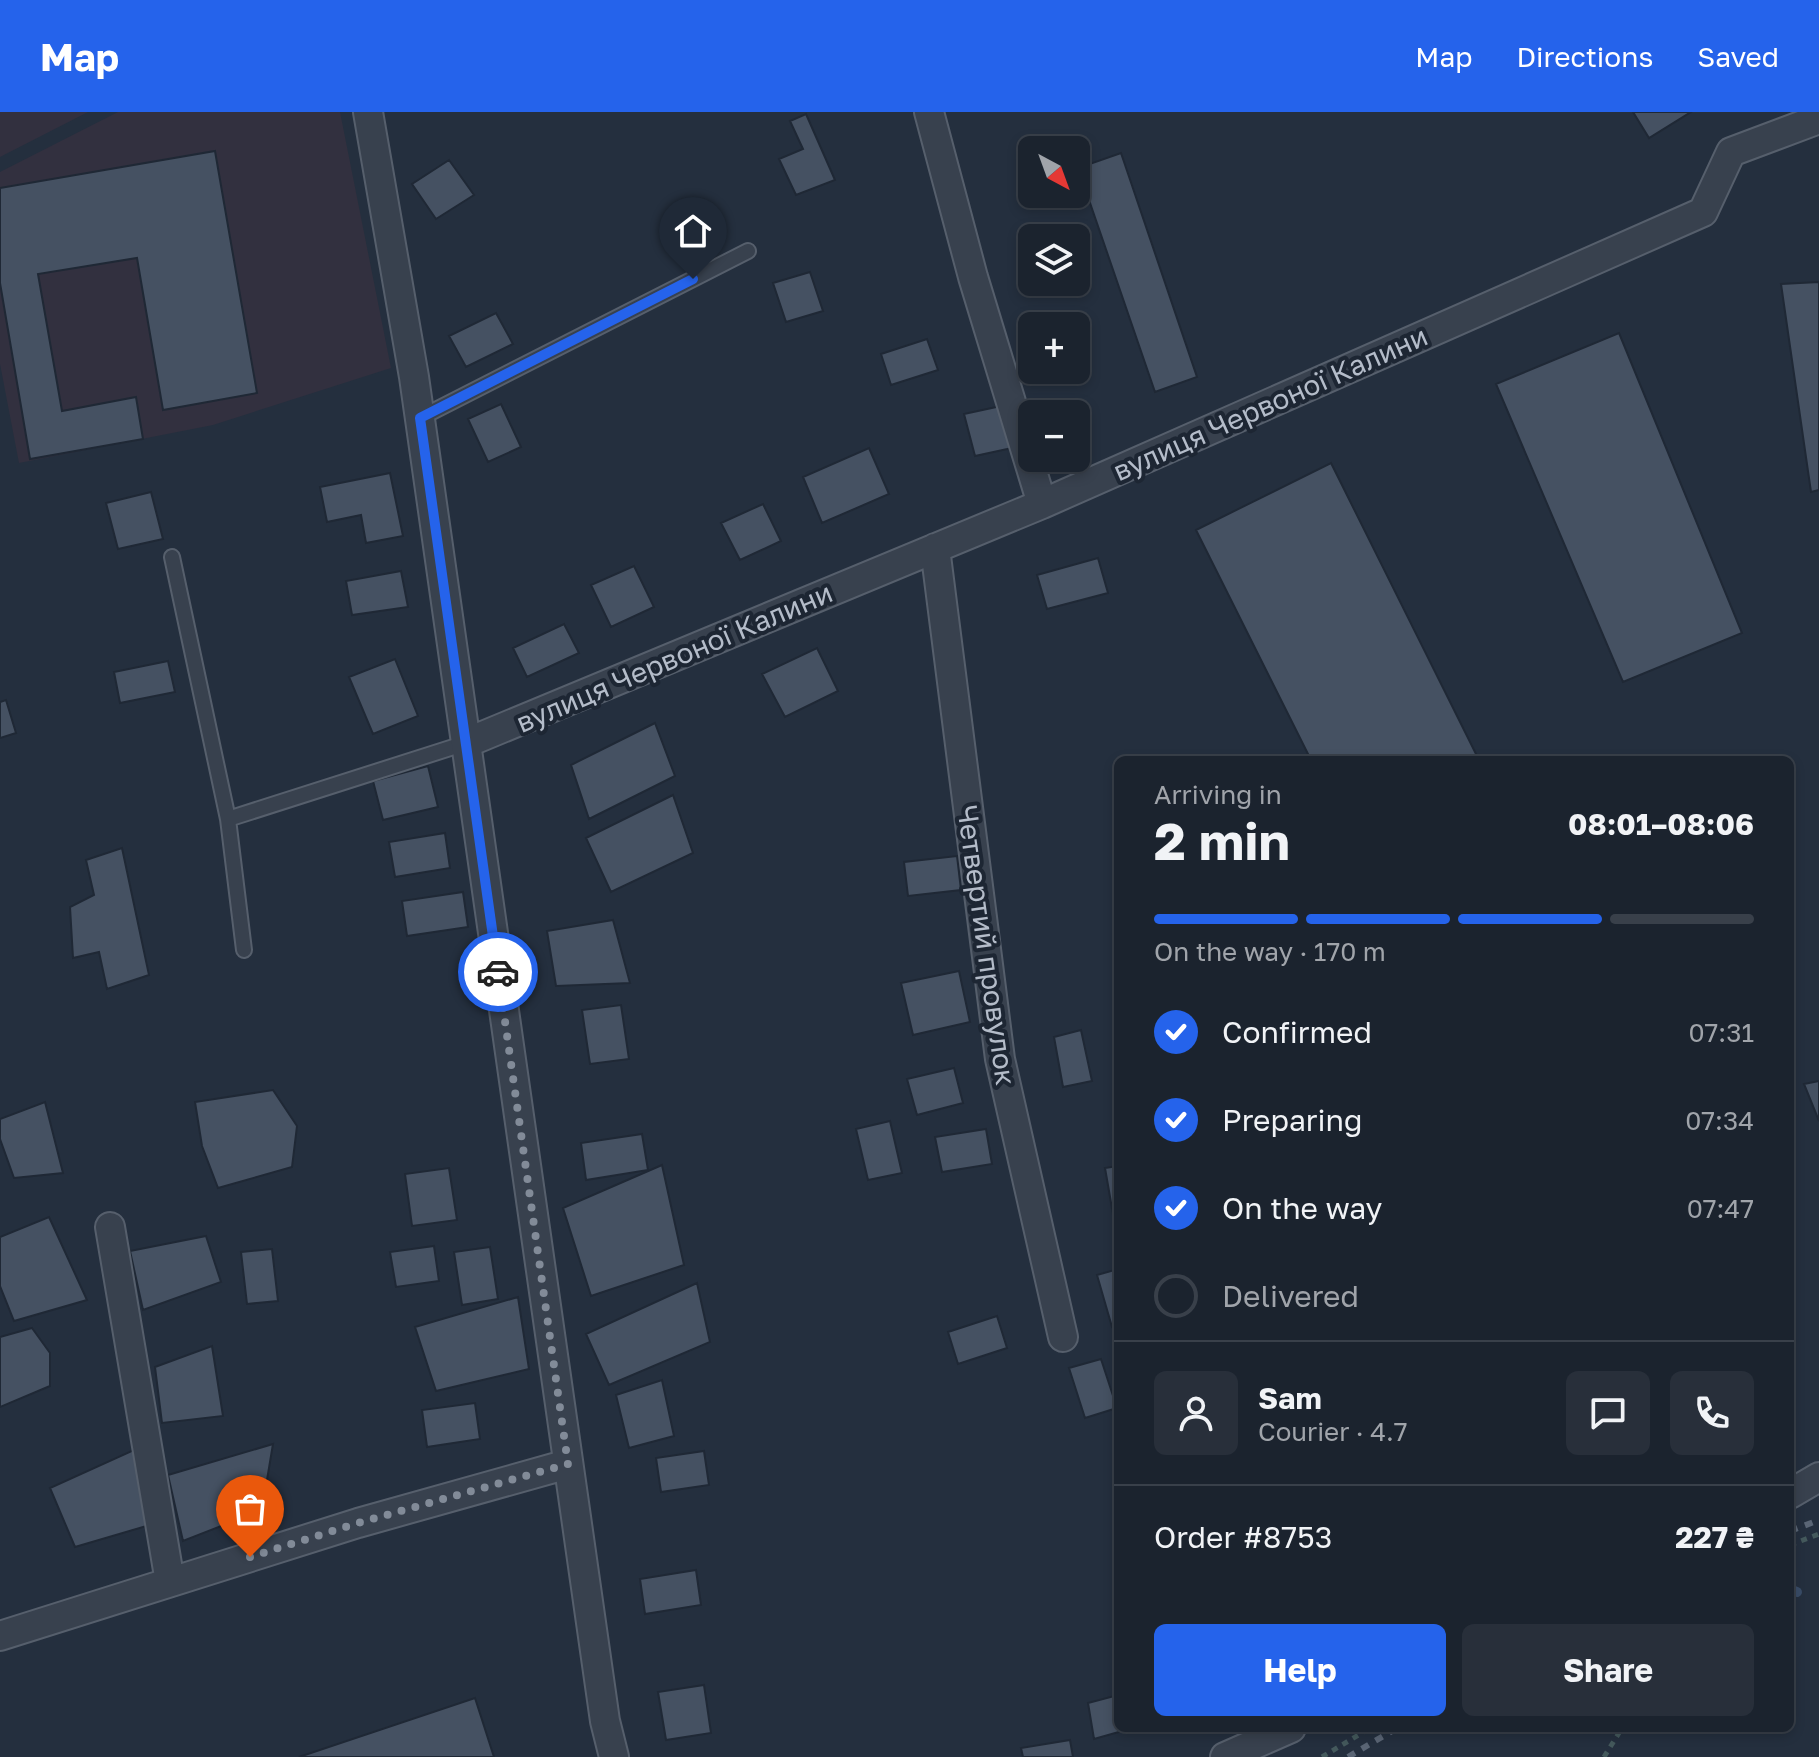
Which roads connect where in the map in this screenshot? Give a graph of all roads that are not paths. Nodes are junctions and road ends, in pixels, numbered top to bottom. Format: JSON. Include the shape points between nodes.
{"nodes":[{"id":1,"x":368,"y":112,"type":"edge"},
{"id":2,"x":929,"y":112,"type":"edge"},
{"id":3,"x":1819,"y":119,"type":"edge"},
{"id":4,"x":748,"y":251,"type":"dead end"},
{"id":5,"x":420,"y":418,"type":"junction"},
{"id":6,"x":1042,"y":504,"type":"junction"},
{"id":7,"x":935,"y":548,"type":"junction"},
{"id":8,"x":172,"y":557,"type":"dead end"},
{"id":9,"x":466,"y":743,"type":"junction"},
{"id":10,"x":228,"y":819,"type":"junction"},
{"id":11,"x":244,"y":950,"type":"dead end"},
{"id":12,"x":110,"y":1227,"type":"dead end"},
{"id":13,"x":1063,"y":1337,"type":"dead end"},
{"id":14,"x":568,"y":1464,"type":"junction"},
{"id":15,"x":1819,"y":1477,"type":"edge"},
{"id":16,"x":1794,"y":1492,"type":"edge"},
{"id":17,"x":170,"y":1582,"type":"junction"},
{"id":18,"x":0,"y":1636,"type":"edge"},
{"id":19,"x":1282,"y":1732,"type":"edge"},
{"id":20,"x":614,"y":1757,"type":"edge"},
{"id":21,"x":1225,"y":1757,"type":"edge"}],
"edges":[{"from":1,"to":5,"type":"street"},
{"from":2,"to":6,"type":"street"},
{"from":3,"to":6,"type":"street","name":"вулиця Червоної Калини","via":[[1731,152],[1703,212]]},
{"from":4,"to":5,"type":"lane"},
{"from":5,"to":9,"type":"street"},
{"from":6,"to":7,"type":"street","name":"вулиця Червоної Калини"},
{"from":7,"to":9,"type":"street","name":"вулиця Червоної Калини"},
{"from":7,"to":13,"type":"street","name":"Четвертий провулок","via":[[1000,1059]]},
{"from":8,"to":10,"type":"lane"},
{"from":9,"to":10,"type":"lane"},
{"from":9,"to":14,"type":"street"},
{"from":10,"to":11,"type":"lane"},
{"from":12,"to":17,"type":"street"},
{"from":14,"to":17,"type":"street"},
{"from":14,"to":20,"type":"street"},
{"from":15,"to":16,"type":"street"},
{"from":17,"to":18,"type":"street"},
{"from":19,"to":21,"type":"street"}]}
